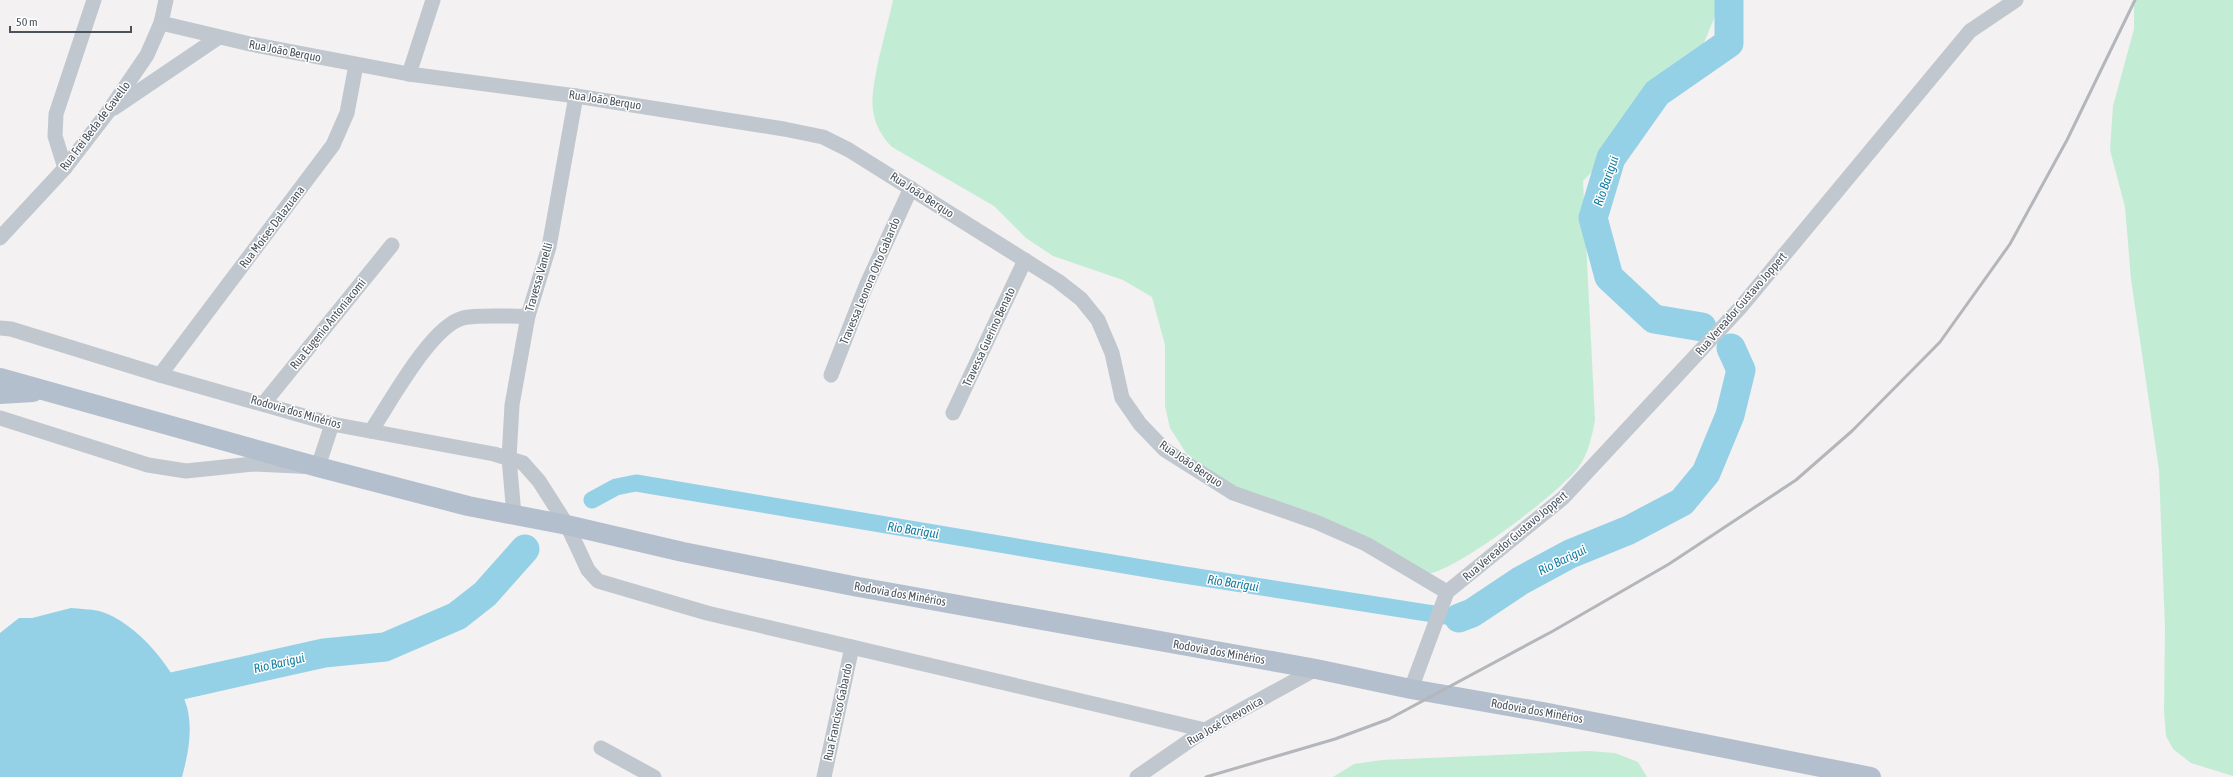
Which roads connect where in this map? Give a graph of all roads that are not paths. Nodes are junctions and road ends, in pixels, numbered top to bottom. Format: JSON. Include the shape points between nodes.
{"nodes":[{"id":1,"x":94,"y":0,"type":"edge"},
{"id":2,"x":166,"y":0,"type":"edge"},
{"id":3,"x":434,"y":0,"type":"edge"},
{"id":4,"x":2016,"y":0,"type":"edge"},
{"id":5,"x":161,"y":23,"type":"junction"},
{"id":6,"x":219,"y":37,"type":"junction"},
{"id":7,"x":356,"y":65,"type":"junction"},
{"id":8,"x":409,"y":74,"type":"junction"},
{"id":9,"x":576,"y":96,"type":"junction"},
{"id":10,"x":108,"y":112,"type":"junction"},
{"id":11,"x":65,"y":168,"type":"junction"},
{"id":12,"x":911,"y":188,"type":"junction"},
{"id":13,"x":0,"y":238,"type":"edge"},
{"id":14,"x":392,"y":245,"type":"dead end"},
{"id":15,"x":1025,"y":260,"type":"junction"},
{"id":16,"x":528,"y":316,"type":"junction"},
{"id":17,"x":0,"y":328,"type":"edge"},
{"id":18,"x":160,"y":375,"type":"junction"},
{"id":19,"x":831,"y":375,"type":"dead end"},
{"id":20,"x":0,"y":378,"type":"edge"},
{"id":21,"x":47,"y":391,"type":"junction"},
{"id":22,"x":0,"y":394,"type":"edge"},
{"id":23,"x":264,"y":403,"type":"junction"},
{"id":24,"x":953,"y":413,"type":"dead end"},
{"id":25,"x":0,"y":418,"type":"edge"},
{"id":26,"x":332,"y":424,"type":"junction"},
{"id":27,"x":371,"y":431,"type":"junction"},
{"id":28,"x":509,"y":458,"type":"junction"},
{"id":29,"x":318,"y":467,"type":"junction"},
{"id":30,"x":514,"y":515,"type":"junction"},
{"id":31,"x":567,"y":524,"type":"junction"},
{"id":32,"x":1447,"y":592,"type":"junction"},
{"id":33,"x":852,"y":647,"type":"junction"},
{"id":34,"x":1316,"y":669,"type":"junction"},
{"id":35,"x":1411,"y":689,"type":"junction"},
{"id":36,"x":1205,"y":730,"type":"junction"},
{"id":37,"x":601,"y":748,"type":"dead end"},
{"id":38,"x":654,"y":777,"type":"edge"},
{"id":39,"x":824,"y":777,"type":"edge"},
{"id":40,"x":1137,"y":777,"type":"edge"},
{"id":41,"x":1871,"y":777,"type":"edge"}],
"edges":[{"from":1,"to":11,"type":"street","via":[[56,114],[55,136]]},
{"from":2,"to":5,"type":"street","name":"Rua Frei Beda de Gavello"},
{"from":3,"to":8,"type":"street"},
{"from":4,"to":32,"type":"street","name":"Rua Vereador Gustavo Joppert","via":[[1970,31],[1740,308],[1563,498]]},
{"from":5,"to":6,"type":"street","name":"Rua João Berquo"},
{"from":5,"to":10,"type":"street","name":"Rua Frei Beda de Gavello","via":[[147,55]]},
{"from":6,"to":7,"type":"street","name":"Rua João Berquo"},
{"from":6,"to":10,"type":"street"},
{"from":7,"to":8,"type":"street","name":"Rua João Berquo"},
{"from":7,"to":18,"type":"street","name":"Rua Moises Dalazuana","via":[[347,113],[333,145]]},
{"from":8,"to":9,"type":"street","name":"Rua João Berquo"},
{"from":9,"to":12,"type":"street","name":"Rua João Berquo","via":[[823,137],[850,150]]},
{"from":9,"to":16,"type":"street","name":"Travessa Vanelli","via":[[549,247]]},
{"from":10,"to":11,"type":"street","name":"Rua Frei Beda de Gavello"},
{"from":11,"to":13,"type":"street","name":"Rua Frei Beda de Gavello"},
{"from":12,"to":15,"type":"street","name":"Rua João Berquo"},
{"from":12,"to":19,"type":"street","name":"Travessa Leonora Otto Gabardo","via":[[866,286]]},
{"from":14,"to":23,"type":"street","name":"Rua Eugenio Antoniacomi"},
{"from":15,"to":24,"type":"street","name":"Travessa Guerino Benato"},
{"from":15,"to":32,"type":"street","name":"Rua João Berquo","via":[[1081,299],[1098,320],[1112,353],[1122,398],[1140,424],[1165,450],[1233,493],[1316,522],[1366,544]]},
{"from":16,"to":27,"type":"street","via":[[463,318],[444,329],[424,350]]},
{"from":16,"to":28,"type":"street","name":"Travessa Vanelli","via":[[512,405]]},
{"from":17,"to":18,"type":"street","name":"Rodovia dos Minérios"},
{"from":18,"to":23,"type":"street","name":"Rodovia dos Minérios"},
{"from":20,"to":21,"type":"main road","name":"Rodovia dos Minérios"},
{"from":21,"to":22,"type":"main road"},
{"from":21,"to":29,"type":"main road","name":"Rodovia dos Minérios"},
{"from":23,"to":26,"type":"street","name":"Rodovia dos Minérios"},
{"from":25,"to":29,"type":"street","via":[[148,465],[186,471],[253,464]]},
{"from":26,"to":27,"type":"street","name":"Rodovia dos Minérios"},
{"from":26,"to":29,"type":"street"},
{"from":27,"to":28,"type":"street","name":"Rodovia dos Minérios"},
{"from":28,"to":30,"type":"street","name":"Travessa Vanelli"},
{"from":28,"to":31,"type":"street","name":"Rodovia dos Minérios","via":[[523,463],[539,481]]},
{"from":29,"to":30,"type":"main road","name":"Rodovia dos Minérios","via":[[468,506]]},
{"from":30,"to":31,"type":"main road","name":"Rodovia dos Minérios"},
{"from":31,"to":33,"type":"street","via":[[588,570],[598,581],[707,613]]},
{"from":31,"to":34,"type":"main road","name":"Rodovia dos Minérios","via":[[683,552],[853,586]]},
{"from":32,"to":35,"type":"street"},
{"from":33,"to":36,"type":"street"},
{"from":33,"to":39,"type":"street","name":"Rua Francisco Gabardo"},
{"from":34,"to":35,"type":"main road","name":"Rodovia dos Minérios"},
{"from":34,"to":36,"type":"street","name":"Rua José Chevonica"},
{"from":35,"to":41,"type":"main road","name":"Rodovia dos Minérios","via":[[1543,712]]},
{"from":36,"to":40,"type":"street","name":"Rua José Chevonica"},
{"from":37,"to":38,"type":"street"}]}
